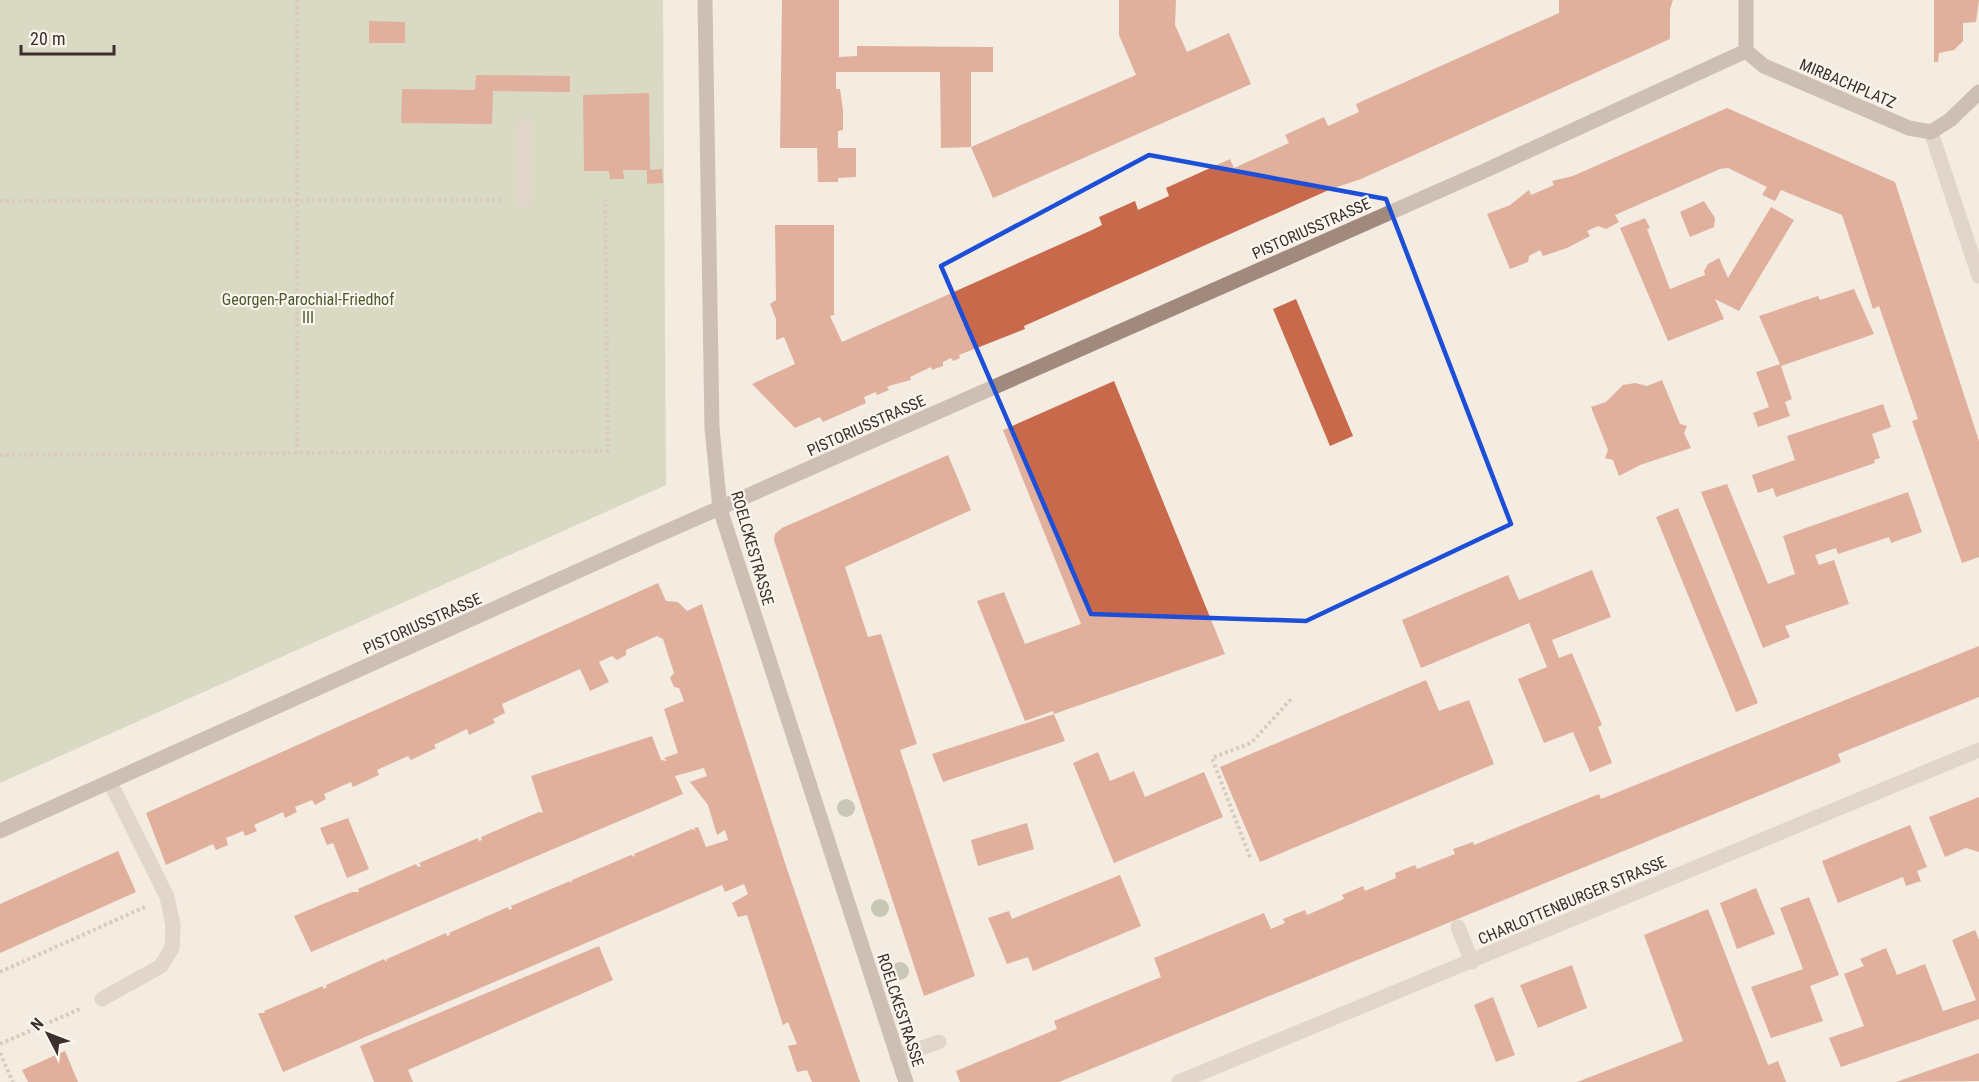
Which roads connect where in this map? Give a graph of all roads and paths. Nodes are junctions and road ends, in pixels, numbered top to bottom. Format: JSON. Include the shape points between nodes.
{"nodes":[{"id":1,"x":297,"y":0,"type":"edge"},
{"id":2,"x":705,"y":0,"type":"edge"},
{"id":3,"x":1746,"y":0,"type":"edge"},
{"id":4,"x":1746,"y":51,"type":"junction"},
{"id":5,"x":1979,"y":92,"type":"edge"},
{"id":6,"x":525,"y":126,"type":"dead end"},
{"id":7,"x":1931,"y":132,"type":"junction"},
{"id":8,"x":524,"y":200,"type":"joint"},
{"id":9,"x":605,"y":200,"type":"dead end"},
{"id":10,"x":0,"y":201,"type":"edge"},
{"id":11,"x":296,"y":201,"type":"junction"},
{"id":12,"x":1979,"y":276,"type":"edge"},
{"id":13,"x":297,"y":453,"type":"junction"},
{"id":14,"x":0,"y":455,"type":"edge"},
{"id":15,"x":720,"y":509,"type":"junction"},
{"id":16,"x":1292,"y":698,"type":"dead end"},
{"id":17,"x":1979,"y":750,"type":"edge"},
{"id":18,"x":110,"y":782,"type":"junction"},
{"id":19,"x":0,"y":831,"type":"edge"},
{"id":20,"x":1250,"y":856,"type":"dead end"},
{"id":21,"x":167,"y":897,"type":"junction"},
{"id":22,"x":1458,"y":927,"type":"dead end"},
{"id":23,"x":1472,"y":962,"type":"junction"},
{"id":24,"x":0,"y":972,"type":"edge"},
{"id":25,"x":102,"y":999,"type":"joint"},
{"id":26,"x":939,"y":1042,"type":"dead end"},
{"id":27,"x":0,"y":1044,"type":"edge"},
{"id":28,"x":0,"y":1053,"type":"edge"},
{"id":29,"x":897,"y":1056,"type":"junction"},
{"id":30,"x":13,"y":1082,"type":"edge"},
{"id":31,"x":906,"y":1082,"type":"edge"},
{"id":32,"x":1179,"y":1082,"type":"edge"}],
"edges":[{"from":1,"to":11,"type":"path"},
{"from":2,"to":15,"type":"street","name":"ROELCKESTRASSE","via":[[712,428]]},
{"from":3,"to":4,"type":"street"},
{"from":4,"to":7,"type":"street","name":"MIRBACHPLATZ","via":[[1764,66],[1909,129]]},
{"from":4,"to":15,"type":"street","name":"PISTORIUSSTRASSE","via":[[1522,155]]},
{"from":5,"to":7,"type":"street"},
{"from":6,"to":8,"type":"street"},
{"from":7,"to":12,"type":"street"},
{"from":8,"to":11,"type":"path"},
{"from":9,"to":13,"type":"path","via":[[608,451]]},
{"from":10,"to":11,"type":"path"},
{"from":11,"to":13,"type":"path"},
{"from":13,"to":14,"type":"path"},
{"from":15,"to":18,"type":"street","name":"PISTORIUSSTRASSE"},
{"from":15,"to":29,"type":"street","name":"ROELCKESTRASSE"},
{"from":16,"to":20,"type":"path","via":[[1251,742],[1212,758]]},
{"from":17,"to":23,"type":"street","name":"CHARLOTTENBURGER STRASSE"},
{"from":18,"to":19,"type":"street","name":"PISTORIUSSTRASSE"},
{"from":18,"to":21,"type":"street"},
{"from":21,"to":24,"type":"path"},
{"from":21,"to":25,"type":"street","via":[[173,925],[172,948],[161,966]]},
{"from":22,"to":23,"type":"street"},
{"from":23,"to":32,"type":"street","name":"CHARLOTTENBURGER STRASSE"},
{"from":25,"to":27,"type":"path"},
{"from":26,"to":29,"type":"street"},
{"from":28,"to":30,"type":"path"},
{"from":29,"to":31,"type":"street","name":"ROELCKESTRASSE"}]}
